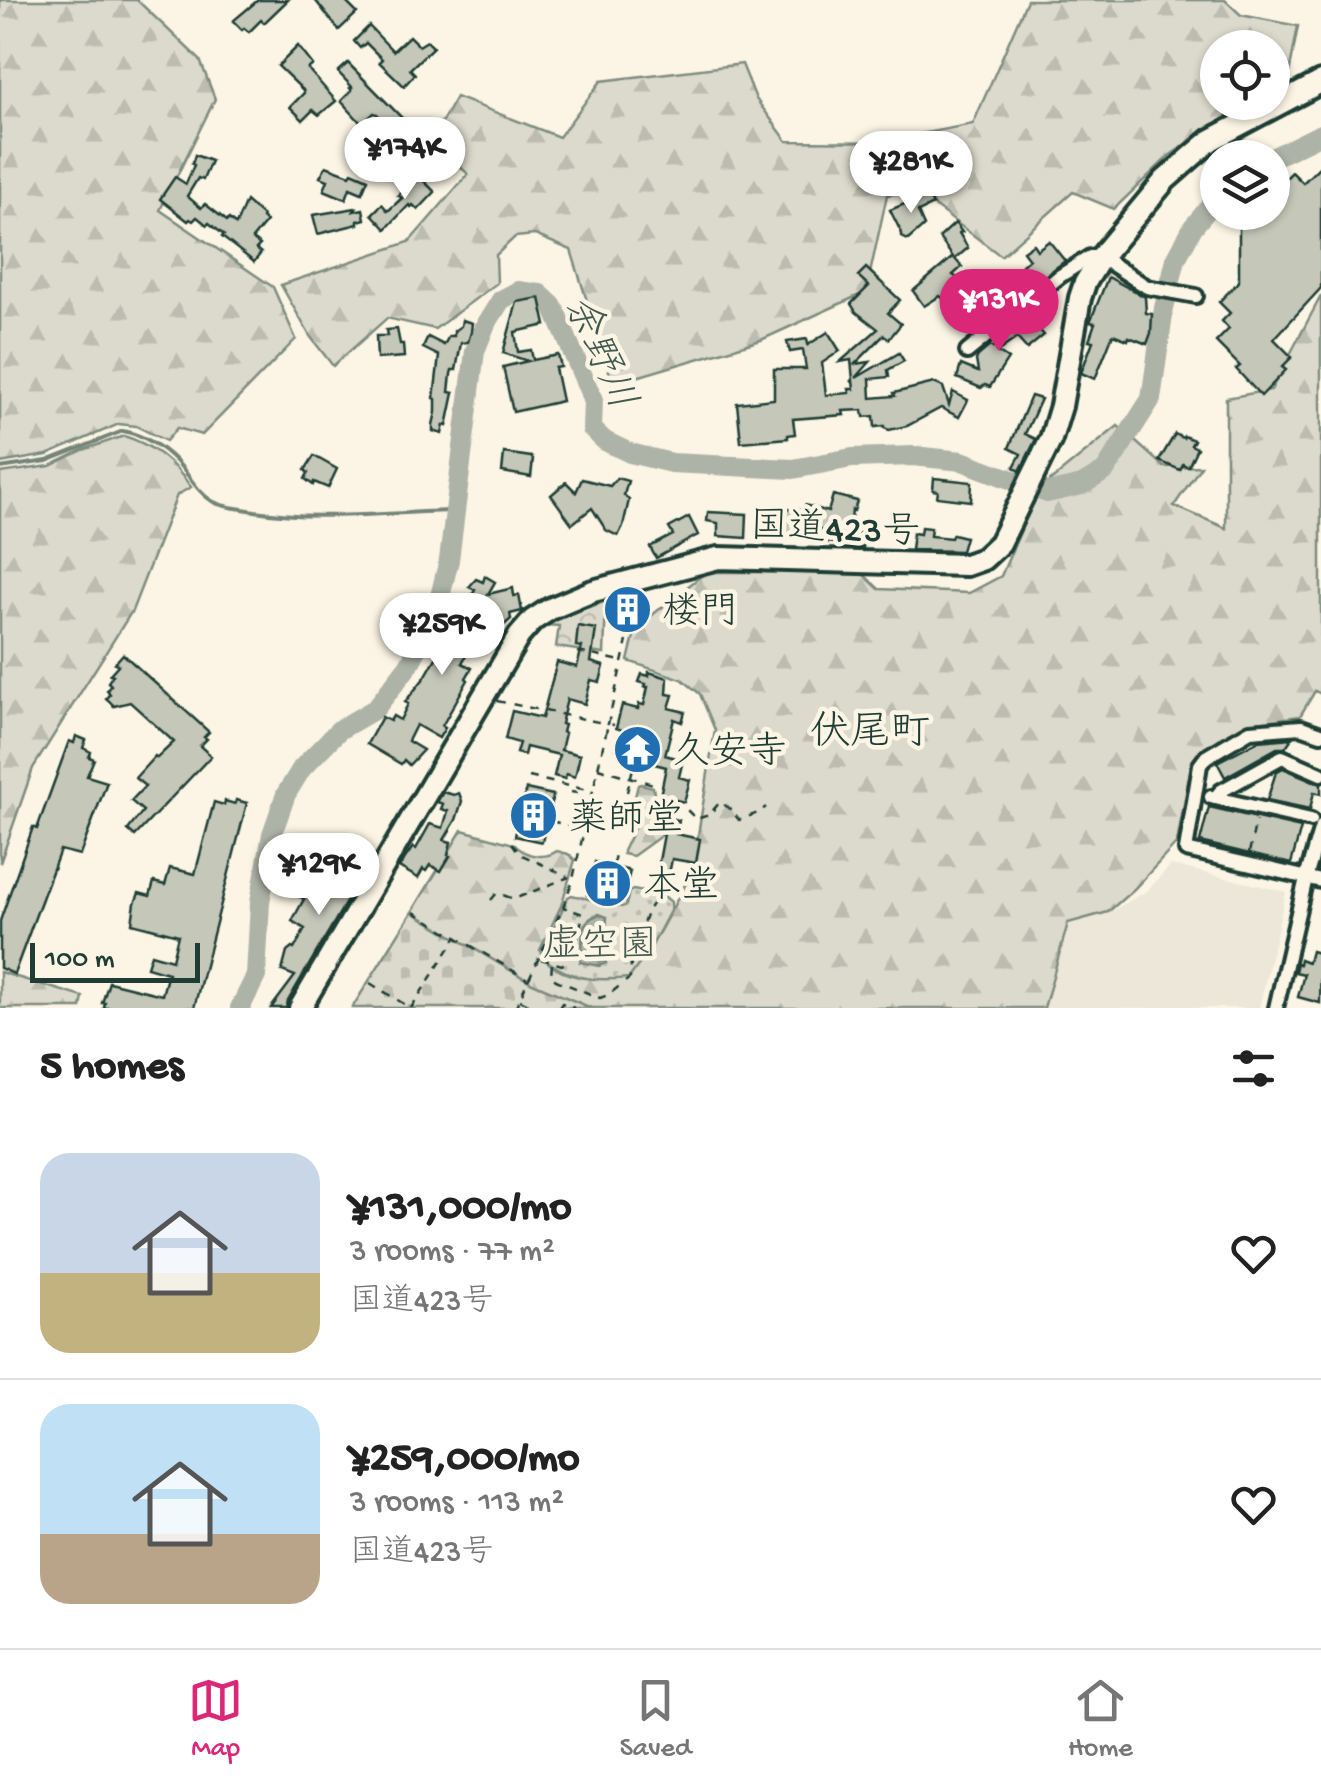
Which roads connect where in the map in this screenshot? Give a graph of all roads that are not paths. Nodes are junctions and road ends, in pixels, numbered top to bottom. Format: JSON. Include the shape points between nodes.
{"nodes":[{"id":1,"x":1321,"y":82,"type":"edge"},
{"id":2,"x":1101,"y":257,"type":"junction"},
{"id":3,"x":1196,"y":296,"type":"dead end"},
{"id":4,"x":967,"y":352,"type":"dead end"},
{"id":5,"x":1321,"y":734,"type":"edge"},
{"id":6,"x":1321,"y":774,"type":"edge"},
{"id":7,"x":1195,"y":794,"type":"junction"},
{"id":8,"x":1215,"y":798,"type":"junction"},
{"id":9,"x":1316,"y":824,"type":"edge"},
{"id":10,"x":1306,"y":878,"type":"junction"},
{"id":11,"x":1321,"y":881,"type":"edge"},
{"id":12,"x":300,"y":1008,"type":"edge"},
{"id":13,"x":1276,"y":1008,"type":"edge"}],
"edges":[{"from":1,"to":2,"type":"highway","name":"国道423号","via":[[1211,140],[1165,180]]},
{"from":2,"to":3,"type":"street","via":[[1147,288]]},
{"from":2,"to":4,"type":"street","via":[[1060,276]]},
{"from":2,"to":12,"type":"highway","name":"国道423号","via":[[1080,298],[1056,424],[1000,544],[966,565],[718,558],[593,591],[533,620]]},
{"from":5,"to":7,"type":"street","via":[[1301,727],[1250,731],[1206,757]]},
{"from":6,"to":8,"type":"street","via":[[1282,757]]},
{"from":7,"to":8,"type":"street"},
{"from":7,"to":10,"type":"street","via":[[1186,850]]},
{"from":8,"to":9,"type":"street"},
{"from":9,"to":10,"type":"street"},
{"from":10,"to":11,"type":"street"},
{"from":10,"to":13,"type":"street"}]}
